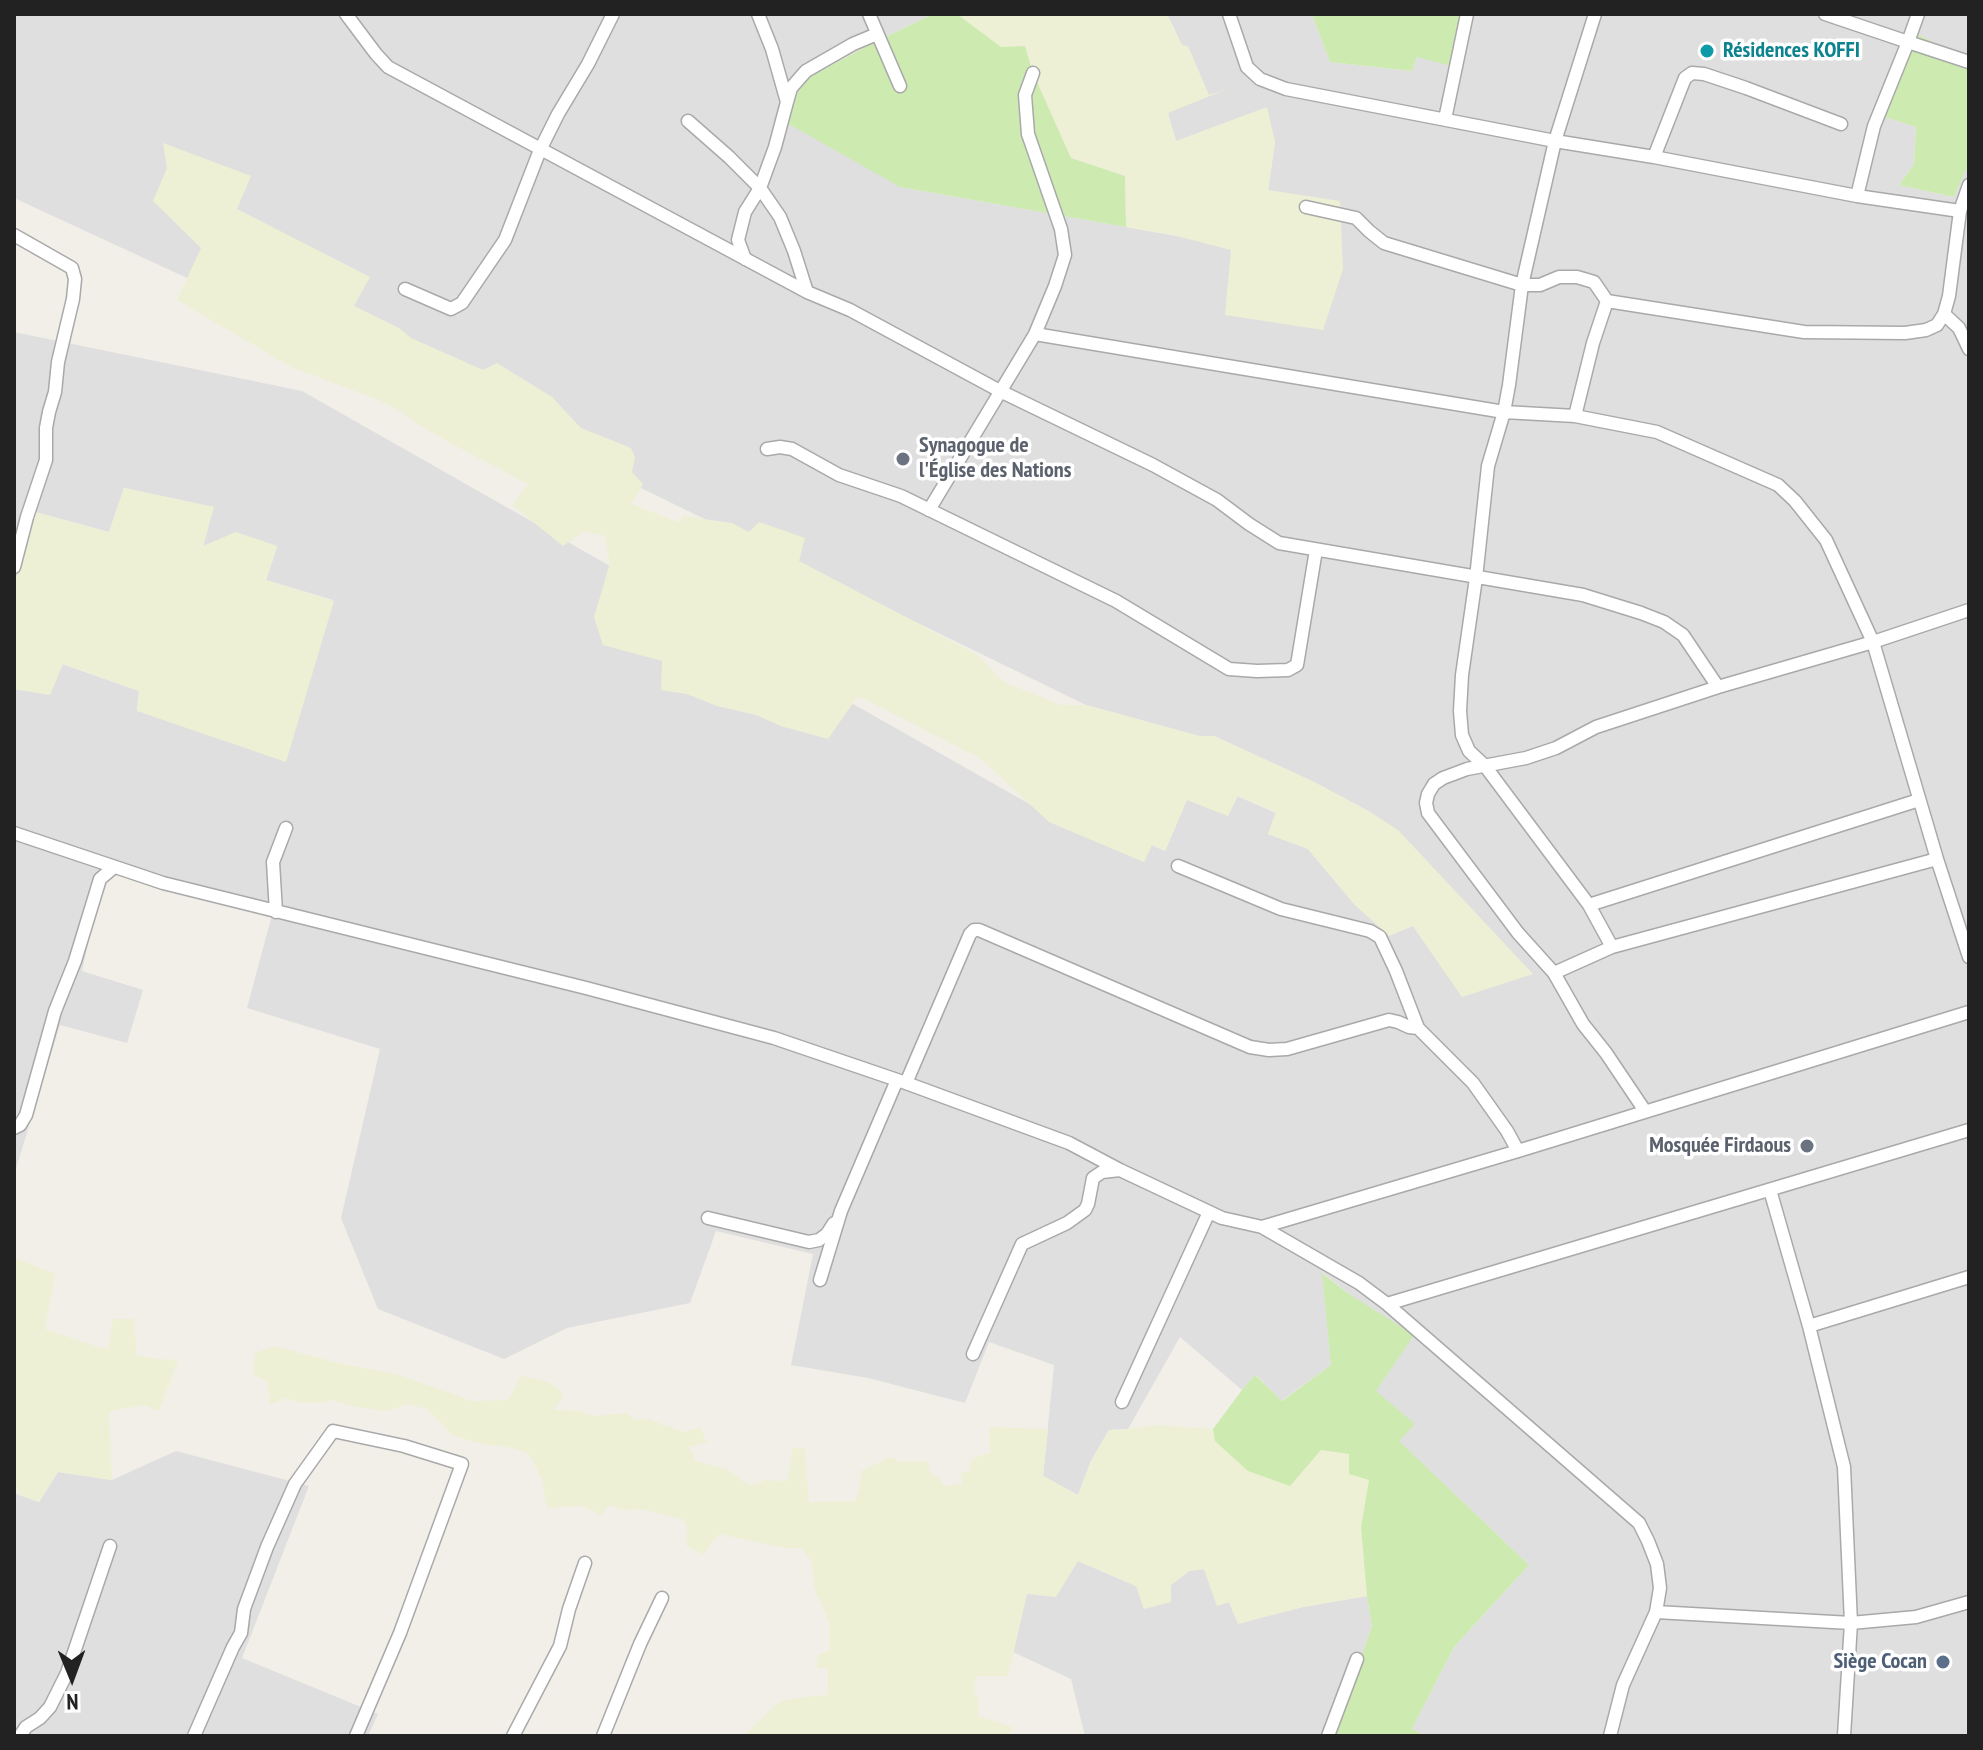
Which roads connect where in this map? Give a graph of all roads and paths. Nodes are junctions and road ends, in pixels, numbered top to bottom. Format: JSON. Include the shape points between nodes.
{"nodes":[{"id":1,"x":346,"y":14,"type":"edge"},
{"id":2,"x":613,"y":14,"type":"edge"},
{"id":3,"x":758,"y":14,"type":"edge"},
{"id":4,"x":869,"y":14,"type":"edge"},
{"id":5,"x":1229,"y":14,"type":"edge"},
{"id":6,"x":1467,"y":14,"type":"edge"},
{"id":7,"x":1595,"y":14,"type":"edge"},
{"id":8,"x":1825,"y":14,"type":"edge"},
{"id":9,"x":1918,"y":14,"type":"edge"},
{"id":10,"x":877,"y":34,"type":"junction"},
{"id":11,"x":1908,"y":42,"type":"junction"},
{"id":12,"x":1969,"y":62,"type":"edge"},
{"id":13,"x":1033,"y":73,"type":"dead end"},
{"id":14,"x":900,"y":86,"type":"dead end"},
{"id":15,"x":787,"y":102,"type":"junction"},
{"id":16,"x":1445,"y":119,"type":"junction"},
{"id":17,"x":688,"y":121,"type":"dead end"},
{"id":18,"x":1841,"y":124,"type":"dead end"},
{"id":19,"x":1555,"y":141,"type":"junction"},
{"id":20,"x":540,"y":150,"type":"junction"},
{"id":21,"x":1654,"y":157,"type":"junction"},
{"id":22,"x":1969,"y":185,"type":"edge"},
{"id":23,"x":760,"y":188,"type":"junction"},
{"id":24,"x":1857,"y":196,"type":"junction"},
{"id":25,"x":1306,"y":207,"type":"dead end"},
{"id":26,"x":1960,"y":211,"type":"junction"},
{"id":27,"x":14,"y":235,"type":"edge"},
{"id":28,"x":745,"y":259,"type":"junction"},
{"id":29,"x":1522,"y":285,"type":"junction"},
{"id":30,"x":405,"y":289,"type":"dead end"},
{"id":31,"x":807,"y":292,"type":"junction"},
{"id":32,"x":1607,"y":301,"type":"junction"},
{"id":33,"x":1944,"y":314,"type":"junction"},
{"id":34,"x":1035,"y":334,"type":"junction"},
{"id":35,"x":1969,"y":349,"type":"edge"},
{"id":36,"x":1000,"y":391,"type":"junction"},
{"id":37,"x":1504,"y":412,"type":"junction"},
{"id":38,"x":1575,"y":416,"type":"junction"},
{"id":39,"x":767,"y":449,"type":"dead end"},
{"id":40,"x":929,"y":510,"type":"junction"},
{"id":41,"x":1316,"y":550,"type":"junction"},
{"id":42,"x":14,"y":567,"type":"edge"},
{"id":43,"x":1476,"y":578,"type":"junction"},
{"id":44,"x":1969,"y":610,"type":"edge"},
{"id":45,"x":1873,"y":642,"type":"junction"},
{"id":46,"x":1718,"y":687,"type":"junction"},
{"id":47,"x":1485,"y":766,"type":"junction"},
{"id":48,"x":1919,"y":800,"type":"junction"},
{"id":49,"x":286,"y":828,"type":"dead end"},
{"id":50,"x":14,"y":833,"type":"edge"},
{"id":51,"x":1937,"y":859,"type":"junction"},
{"id":52,"x":1178,"y":866,"type":"dead end"},
{"id":53,"x":114,"y":867,"type":"junction"},
{"id":54,"x":1589,"y":905,"type":"junction"},
{"id":55,"x":276,"y":912,"type":"junction"},
{"id":56,"x":1612,"y":947,"type":"junction"},
{"id":57,"x":1969,"y":957,"type":"edge"},
{"id":58,"x":1554,"y":973,"type":"junction"},
{"id":59,"x":1969,"y":1012,"type":"edge"},
{"id":60,"x":1418,"y":1028,"type":"junction"},
{"id":61,"x":901,"y":1081,"type":"junction"},
{"id":62,"x":1645,"y":1111,"type":"junction"},
{"id":63,"x":14,"y":1128,"type":"edge"},
{"id":64,"x":1969,"y":1130,"type":"edge"},
{"id":65,"x":1518,"y":1151,"type":"junction"},
{"id":66,"x":1120,"y":1170,"type":"junction"},
{"id":67,"x":1770,"y":1190,"type":"junction"},
{"id":68,"x":841,"y":1211,"type":"junction"},
{"id":69,"x":1209,"y":1212,"type":"junction"},
{"id":70,"x":708,"y":1218,"type":"dead end"},
{"id":71,"x":1262,"y":1227,"type":"junction"},
{"id":72,"x":1969,"y":1277,"type":"edge"},
{"id":73,"x":820,"y":1280,"type":"dead end"},
{"id":74,"x":1387,"y":1304,"type":"junction"},
{"id":75,"x":1809,"y":1326,"type":"junction"},
{"id":76,"x":973,"y":1354,"type":"dead end"},
{"id":77,"x":1122,"y":1402,"type":"dead end"},
{"id":78,"x":110,"y":1546,"type":"dead end"},
{"id":79,"x":585,"y":1563,"type":"dead end"},
{"id":80,"x":662,"y":1598,"type":"dead end"},
{"id":81,"x":1968,"y":1605,"type":"edge"},
{"id":82,"x":1656,"y":1612,"type":"junction"},
{"id":83,"x":1851,"y":1623,"type":"junction"},
{"id":84,"x":1357,"y":1659,"type":"dead end"},
{"id":85,"x":20,"y":1736,"type":"edge"},
{"id":86,"x":194,"y":1736,"type":"edge"},
{"id":87,"x":356,"y":1736,"type":"edge"},
{"id":88,"x":513,"y":1736,"type":"edge"},
{"id":89,"x":603,"y":1736,"type":"edge"},
{"id":90,"x":1328,"y":1736,"type":"edge"},
{"id":91,"x":1610,"y":1736,"type":"edge"},
{"id":92,"x":1844,"y":1736,"type":"edge"}],
"edges":[{"from":1,"to":20,"type":"street","via":[[388,67]]},
{"from":2,"to":20,"type":"street"},
{"from":3,"to":15,"type":"street"},
{"from":4,"to":10,"type":"street"},
{"from":5,"to":16,"type":"street","via":[[1247,67],[1260,79],[1286,89]]},
{"from":6,"to":16,"type":"street"},
{"from":7,"to":19,"type":"street"},
{"from":8,"to":11,"type":"street"},
{"from":9,"to":11,"type":"street"},
{"from":10,"to":14,"type":"street"},
{"from":10,"to":15,"type":"street","via":[[806,71]]},
{"from":11,"to":12,"type":"street"},
{"from":11,"to":24,"type":"street","via":[[1874,126]]},
{"from":13,"to":34,"type":"street","via":[[1025,95],[1028,134],[1065,255]]},
{"from":15,"to":23,"type":"street"},
{"from":16,"to":19,"type":"street"},
{"from":17,"to":23,"type":"street"},
{"from":18,"to":21,"type":"street","via":[[1692,73],[1685,78]]},
{"from":19,"to":21,"type":"street"},
{"from":19,"to":29,"type":"street"},
{"from":20,"to":28,"type":"street"},
{"from":20,"to":30,"type":"street","via":[[505,240],[462,303],[451,309]]},
{"from":21,"to":24,"type":"street"},
{"from":22,"to":26,"type":"street"},
{"from":23,"to":28,"type":"street","via":[[745,212],[738,240]]},
{"from":23,"to":31,"type":"street","via":[[780,217]]},
{"from":24,"to":26,"type":"street"},
{"from":25,"to":29,"type":"street","via":[[1356,218],[1384,243]]},
{"from":26,"to":33,"type":"street"},
{"from":27,"to":42,"type":"street","via":[[72,268],[75,279],[46,428],[46,460]]},
{"from":28,"to":31,"type":"street"},
{"from":29,"to":32,"type":"street","via":[[1577,277],[1594,282]]},
{"from":29,"to":37,"type":"street"},
{"from":31,"to":36,"type":"street"},
{"from":32,"to":33,"type":"street","via":[[1804,332],[1905,333],[1937,325]]},
{"from":32,"to":38,"type":"street"},
{"from":33,"to":35,"type":"street","via":[[1959,328]]},
{"from":34,"to":36,"type":"street"},
{"from":34,"to":37,"type":"street"},
{"from":36,"to":40,"type":"street"},
{"from":36,"to":41,"type":"street","via":[[1153,465],[1279,543]]},
{"from":37,"to":38,"type":"street"},
{"from":37,"to":43,"type":"street","via":[[1488,466]]},
{"from":38,"to":45,"type":"street","via":[[1657,432],[1778,485],[1826,540]]},
{"from":39,"to":40,"type":"street","via":[[792,449],[839,475]]},
{"from":40,"to":41,"type":"street","via":[[1116,601],[1229,669],[1288,670],[1297,665]]},
{"from":41,"to":43,"type":"street"},
{"from":43,"to":46,"type":"street","via":[[1583,595],[1664,622],[1683,635]]},
{"from":43,"to":47,"type":"street","via":[[1460,711],[1469,751]]},
{"from":44,"to":45,"type":"street"},
{"from":45,"to":46,"type":"street"},
{"from":45,"to":48,"type":"street"},
{"from":46,"to":47,"type":"street","via":[[1596,727],[1556,748]]},
{"from":47,"to":54,"type":"street"},
{"from":47,"to":58,"type":"street","via":[[1434,784],[1428,813]]},
{"from":48,"to":51,"type":"street"},
{"from":48,"to":54,"type":"street"},
{"from":49,"to":55,"type":"street","via":[[273,862]]},
{"from":50,"to":53,"type":"street"},
{"from":51,"to":56,"type":"street"},
{"from":51,"to":57,"type":"street"},
{"from":52,"to":60,"type":"street","via":[[1281,909],[1380,937]]},
{"from":53,"to":55,"type":"street"},
{"from":53,"to":63,"type":"street","via":[[100,879],[26,1115]]},
{"from":54,"to":56,"type":"street"},
{"from":55,"to":61,"type":"street","via":[[760,1034]]},
{"from":56,"to":58,"type":"street"},
{"from":58,"to":62,"type":"street"},
{"from":59,"to":62,"type":"street"},
{"from":60,"to":61,"type":"street","via":[[1389,1020],[1287,1049],[1250,1047],[974,930]]},
{"from":60,"to":65,"type":"street","via":[[1473,1083]]},
{"from":61,"to":66,"type":"street","via":[[1069,1143]]},
{"from":61,"to":68,"type":"street"},
{"from":62,"to":65,"type":"street"},
{"from":64,"to":67,"type":"street"},
{"from":65,"to":71,"type":"street"},
{"from":66,"to":69,"type":"street"},
{"from":66,"to":76,"type":"street","via":[[1093,1178],[1085,1210],[1022,1244]]},
{"from":67,"to":74,"type":"street"},
{"from":67,"to":75,"type":"street"},
{"from":68,"to":70,"type":"street","via":[[827,1234],[809,1242]]},
{"from":68,"to":73,"type":"street"},
{"from":69,"to":71,"type":"street"},
{"from":69,"to":77,"type":"street"},
{"from":71,"to":74,"type":"street"},
{"from":72,"to":75,"type":"street"},
{"from":74,"to":82,"type":"street","via":[[1639,1523],[1657,1564]]},
{"from":75,"to":83,"type":"street","via":[[1844,1467]]},
{"from":78,"to":85,"type":"street","via":[[67,1673],[50,1707]]},
{"from":79,"to":88,"type":"street","via":[[560,1646]]},
{"from":80,"to":89,"type":"street"},
{"from":81,"to":83,"type":"street"},
{"from":82,"to":83,"type":"street"},
{"from":82,"to":91,"type":"street","via":[[1623,1685]]},
{"from":83,"to":92,"type":"street"},
{"from":84,"to":90,"type":"street"},
{"from":86,"to":87,"type":"street","via":[[241,1633],[244,1609],[295,1484],[333,1431],[462,1464]]}]}
